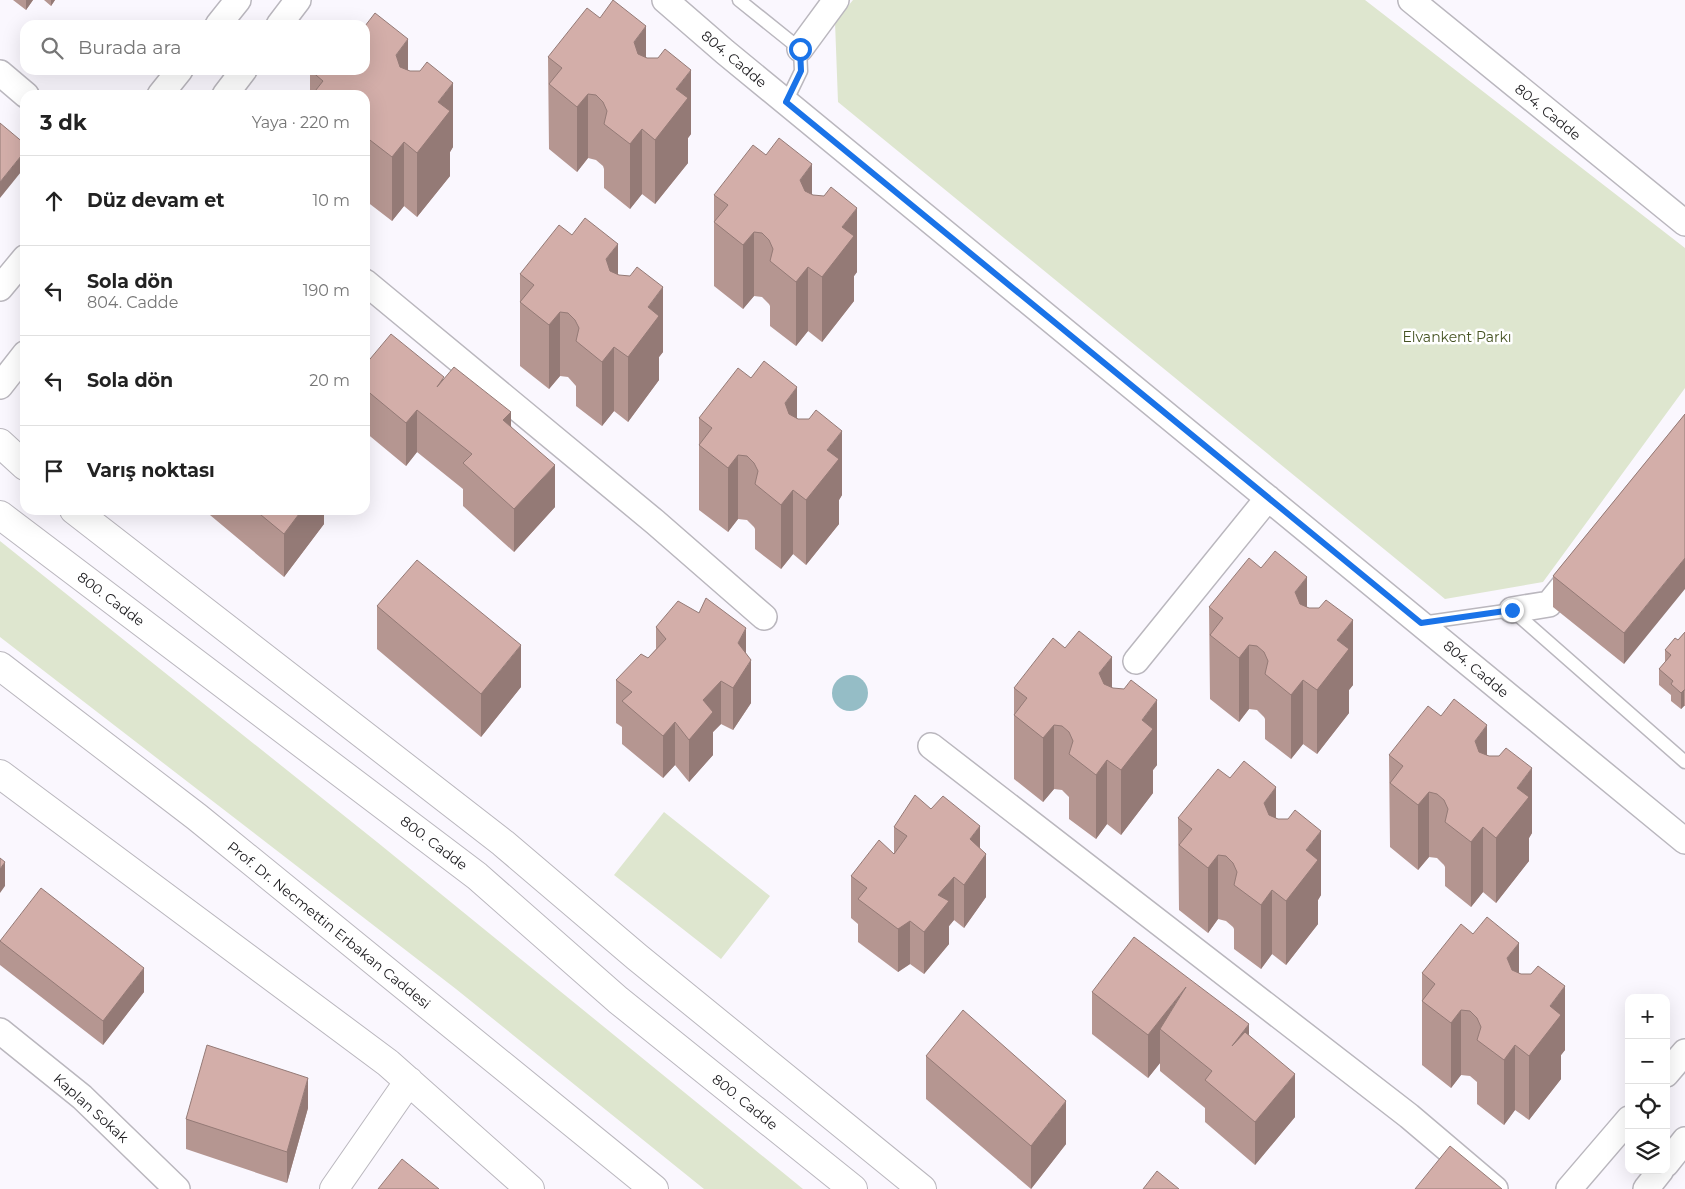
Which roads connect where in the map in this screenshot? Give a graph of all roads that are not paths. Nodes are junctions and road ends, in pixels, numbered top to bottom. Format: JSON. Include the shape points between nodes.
{"nodes":[{"id":1,"x":238,"y":0,"type":"edge"},
{"id":2,"x":298,"y":0,"type":"edge"},
{"id":3,"x":665,"y":0,"type":"edge"},
{"id":4,"x":739,"y":0,"type":"edge"},
{"id":5,"x":836,"y":0,"type":"edge"},
{"id":6,"x":1411,"y":0,"type":"edge"},
{"id":7,"x":222,"y":20,"type":"edge"},
{"id":8,"x":283,"y":20,"type":"edge"},
{"id":9,"x":800,"y":49,"type":"junction"},
{"id":10,"x":0,"y":73,"type":"edge"},
{"id":11,"x":176,"y":75,"type":"edge"},
{"id":12,"x":240,"y":75,"type":"edge"},
{"id":13,"x":20,"y":90,"type":"edge"},
{"id":14,"x":164,"y":90,"type":"edge"},
{"id":15,"x":228,"y":90,"type":"edge"},
{"id":16,"x":786,"y":102,"type":"junction"},
{"id":17,"x":1685,"y":223,"type":"edge"},
{"id":18,"x":20,"y":264,"type":"edge"},
{"id":19,"x":370,"y":286,"type":"edge"},
{"id":20,"x":0,"y":288,"type":"edge"},
{"id":21,"x":20,"y":360,"type":"edge"},
{"id":22,"x":0,"y":386,"type":"edge"},
{"id":23,"x":0,"y":443,"type":"edge"},
{"id":24,"x":20,"y":461,"type":"edge"},
{"id":25,"x":1268,"y":498,"type":"junction"},
{"id":26,"x":0,"y":515,"type":"edge"},
{"id":27,"x":80,"y":515,"type":"edge"},
{"id":28,"x":1591,"y":552,"type":"edge"},
{"id":29,"x":1512,"y":610,"type":"junction"},
{"id":30,"x":764,"y":617,"type":"dead end"},
{"id":31,"x":1421,"y":623,"type":"junction"},
{"id":32,"x":1136,"y":661,"type":"dead end"},
{"id":33,"x":0,"y":666,"type":"edge"},
{"id":34,"x":931,"y":746,"type":"dead end"},
{"id":35,"x":1685,"y":762,"type":"edge"},
{"id":36,"x":0,"y":774,"type":"edge"},
{"id":37,"x":1685,"y":841,"type":"edge"},
{"id":38,"x":0,"y":1031,"type":"edge"},
{"id":39,"x":1685,"y":1052,"type":"edge"},
{"id":40,"x":1670,"y":1069,"type":"edge"},
{"id":41,"x":409,"y":1081,"type":"junction"},
{"id":42,"x":1625,"y":1124,"type":"edge"},
{"id":43,"x":1685,"y":1140,"type":"edge"},
{"id":44,"x":1670,"y":1159,"type":"edge"},
{"id":45,"x":1658,"y":1174,"type":"edge"},
{"id":46,"x":177,"y":1189,"type":"edge"},
{"id":47,"x":334,"y":1189,"type":"edge"},
{"id":48,"x":530,"y":1189,"type":"edge"},
{"id":49,"x":654,"y":1189,"type":"edge"},
{"id":50,"x":853,"y":1189,"type":"edge"},
{"id":51,"x":922,"y":1189,"type":"edge"},
{"id":52,"x":1495,"y":1189,"type":"edge"},
{"id":53,"x":1569,"y":1189,"type":"edge"},
{"id":54,"x":1646,"y":1189,"type":"edge"}],
"edges":[{"from":1,"to":7,"type":"street"},
{"from":2,"to":8,"type":"street"},
{"from":3,"to":16,"type":"street","name":"804. Cadde"},
{"from":4,"to":9,"type":"lane"},
{"from":5,"to":9,"type":"street"},
{"from":6,"to":17,"type":"street","name":"804. Cadde"},
{"from":9,"to":16,"type":"lane","via":[[801,71]]},
{"from":10,"to":13,"type":"street"},
{"from":11,"to":14,"type":"street"},
{"from":12,"to":15,"type":"street"},
{"from":16,"to":25,"type":"street","name":"804. Cadde"},
{"from":18,"to":20,"type":"street"},
{"from":19,"to":30,"type":"street","via":[[655,522]]},
{"from":21,"to":22,"type":"street"},
{"from":23,"to":24,"type":"street"},
{"from":25,"to":31,"type":"street","name":"804. Cadde"},
{"from":25,"to":32,"type":"street"},
{"from":26,"to":50,"type":"street","name":"800. Cadde","via":[[476,876],[618,1000]]},
{"from":27,"to":51,"type":"street","via":[[503,843],[637,957]]},
{"from":28,"to":29,"type":"street","via":[[1549,604]]},
{"from":29,"to":31,"type":"lane"},
{"from":29,"to":35,"type":"lane"},
{"from":31,"to":37,"type":"street","name":"804. Cadde"},
{"from":33,"to":49,"type":"street","name":"Prof. Dr. Necmettin Erbakan Caddesi","via":[[196,817]]},
{"from":34,"to":52,"type":"street","via":[[1409,1116]]},
{"from":36,"to":41,"type":"street"},
{"from":38,"to":46,"type":"street","name":"Kaplan Sokak","via":[[82,1097]]},
{"from":39,"to":40,"type":"street"},
{"from":41,"to":47,"type":"street"},
{"from":41,"to":48,"type":"street"},
{"from":42,"to":53,"type":"street"},
{"from":43,"to":44,"type":"street"},
{"from":45,"to":54,"type":"street"}]}
